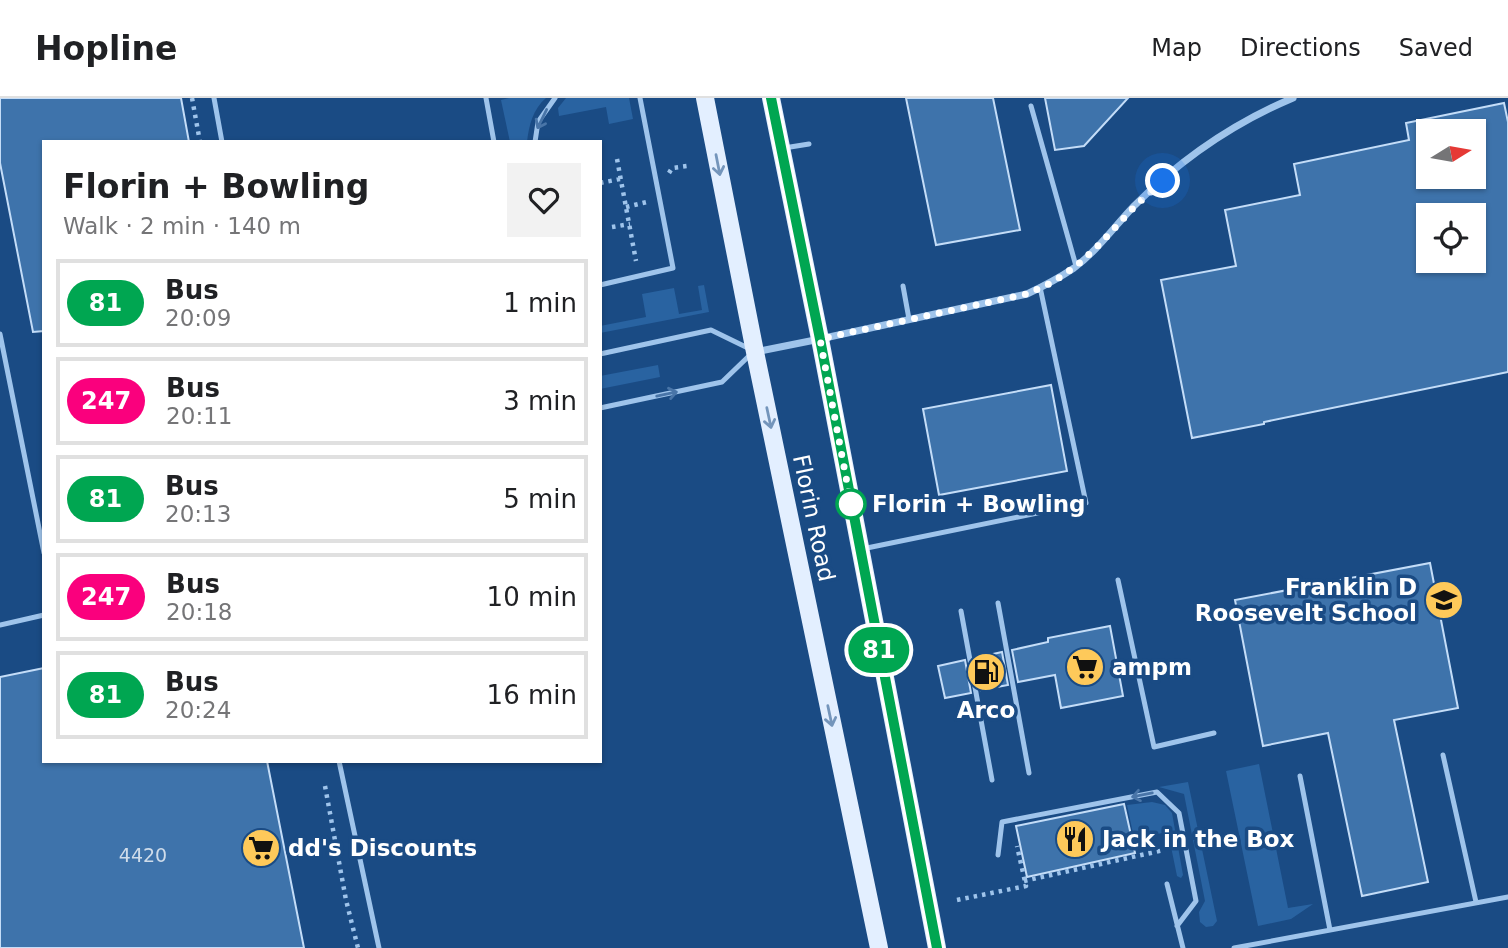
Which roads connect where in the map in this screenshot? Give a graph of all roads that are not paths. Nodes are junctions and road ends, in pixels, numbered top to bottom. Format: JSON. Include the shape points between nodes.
{"nodes":[{"id":1,"x":214,"y":98,"type":"edge"},
{"id":2,"x":486,"y":98,"type":"edge"},
{"id":3,"x":555,"y":98,"type":"edge"},
{"id":4,"x":640,"y":98,"type":"edge"},
{"id":5,"x":705,"y":98,"type":"edge"},
{"id":6,"x":771,"y":98,"type":"edge"},
{"id":7,"x":1293,"y":98,"type":"edge"},
{"id":8,"x":1031,"y":106,"type":"dead end"},
{"id":9,"x":222,"y":140,"type":"edge"},
{"id":10,"x":495,"y":140,"type":"edge"},
{"id":11,"x":535,"y":140,"type":"edge"},
{"id":12,"x":809,"y":144,"type":"dead end"},
{"id":13,"x":781,"y":149,"type":"junction"},
{"id":14,"x":1076,"y":266,"type":"junction"},
{"id":15,"x":602,"y":285,"type":"edge"},
{"id":16,"x":903,"y":286,"type":"dead end"},
{"id":17,"x":1041,"y":287,"type":"junction"},
{"id":18,"x":909,"y":319,"type":"junction"},
{"id":19,"x":0,"y":334,"type":"edge"},
{"id":20,"x":820,"y":339,"type":"junction"},
{"id":21,"x":755,"y":352,"type":"junction"},
{"id":22,"x":602,"y":354,"type":"edge"},
{"id":23,"x":602,"y":408,"type":"edge"},
{"id":24,"x":42,"y":543,"type":"edge"},
{"id":25,"x":860,"y":549,"type":"junction"},
{"id":26,"x":1118,"y":580,"type":"dead end"},
{"id":27,"x":998,"y":603,"type":"dead end"},
{"id":28,"x":961,"y":611,"type":"dead end"},
{"id":29,"x":42,"y":615,"type":"edge"},
{"id":30,"x":0,"y":625,"type":"edge"},
{"id":31,"x":1214,"y":733,"type":"dead end"},
{"id":32,"x":1443,"y":755,"type":"dead end"},
{"id":33,"x":339,"y":763,"type":"edge"},
{"id":34,"x":1029,"y":773,"type":"dead end"},
{"id":35,"x":1300,"y":776,"type":"dead end"},
{"id":36,"x":992,"y":780,"type":"dead end"},
{"id":37,"x":998,"y":855,"type":"dead end"},
{"id":38,"x":1167,"y":884,"type":"dead end"},
{"id":39,"x":1508,"y":897,"type":"edge"},
{"id":40,"x":1476,"y":902,"type":"junction"},
{"id":41,"x":1177,"y":926,"type":"junction"},
{"id":42,"x":1330,"y":930,"type":"junction"},
{"id":43,"x":1290,"y":938,"type":"junction"},
{"id":44,"x":379,"y":948,"type":"edge"},
{"id":45,"x":879,"y":948,"type":"edge"},
{"id":46,"x":937,"y":948,"type":"edge"},
{"id":47,"x":1183,"y":948,"type":"edge"},
{"id":48,"x":1234,"y":948,"type":"edge"},
{"id":49,"x":1292,"y":948,"type":"edge"}],
"edges":[{"from":1,"to":9,"type":"lane"},
{"from":2,"to":10,"type":"lane"},
{"from":3,"to":11,"type":"lane","one_way":true,"via":[[538,122]]},
{"from":4,"to":15,"type":"lane","via":[[673,268]]},
{"from":5,"to":21,"type":"main road","name":"Florin Road","one_way":true},
{"from":6,"to":13,"type":"main road","name":"Florin Road"},
{"from":7,"to":14,"type":"street","via":[[1223,135],[1177,168]]},
{"from":8,"to":14,"type":"lane"},
{"from":12,"to":13,"type":"lane"},
{"from":13,"to":20,"type":"main road","name":"Florin Road"},
{"from":14,"to":17,"type":"street"},
{"from":16,"to":18,"type":"lane"},
{"from":17,"to":18,"type":"street","via":[[1027,294]]},
{"from":17,"to":25,"type":"lane","via":[[1086,503]]},
{"from":18,"to":20,"type":"street"},
{"from":19,"to":24,"type":"lane"},
{"from":20,"to":21,"type":"street"},
{"from":20,"to":25,"type":"main road","name":"Florin Road"},
{"from":21,"to":22,"type":"lane","via":[[711,330]]},
{"from":23,"to":21,"type":"lane","one_way":true,"via":[[722,382]]},
{"from":21,"to":45,"type":"main road","name":"Florin Road","one_way":true},
{"from":25,"to":46,"type":"main road","name":"Florin Road"},
{"from":26,"to":31,"type":"lane","via":[[1154,747]]},
{"from":27,"to":34,"type":"lane"},
{"from":28,"to":36,"type":"lane"},
{"from":29,"to":30,"type":"lane"},
{"from":32,"to":40,"type":"lane"},
{"from":33,"to":44,"type":"lane"},
{"from":35,"to":42,"type":"lane"},
{"from":41,"to":37,"type":"lane","one_way":true,"via":[[1196,901],[1179,813],[1157,792],[1002,822]]},
{"from":38,"to":41,"type":"lane"},
{"from":39,"to":40,"type":"lane"},
{"from":40,"to":42,"type":"lane"},
{"from":41,"to":47,"type":"lane"},
{"from":42,"to":43,"type":"lane"},
{"from":43,"to":48,"type":"lane"},
{"from":43,"to":49,"type":"lane"}]}
